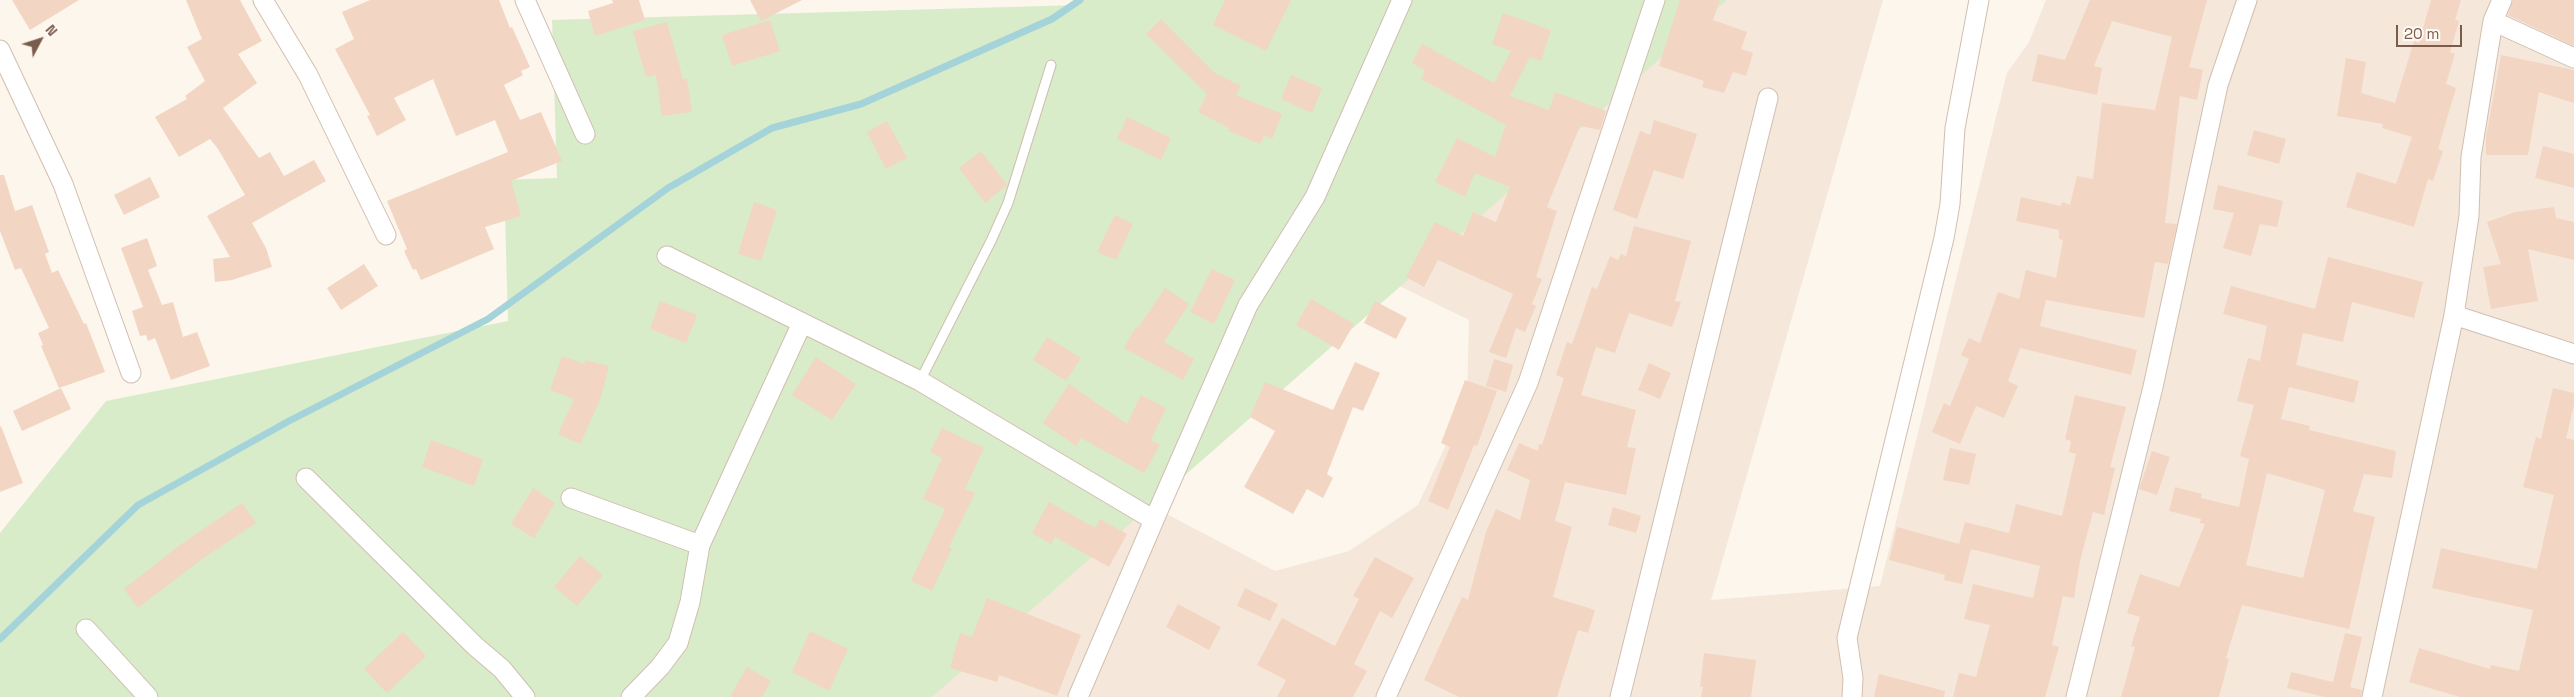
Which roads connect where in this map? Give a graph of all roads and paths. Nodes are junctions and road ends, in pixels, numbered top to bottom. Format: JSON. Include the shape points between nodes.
{"nodes":[{"id":1,"x":263,"y":0,"type":"edge"},
{"id":2,"x":525,"y":0,"type":"edge"},
{"id":3,"x":1402,"y":0,"type":"edge"},
{"id":4,"x":1655,"y":0,"type":"edge"},
{"id":5,"x":1978,"y":0,"type":"edge"},
{"id":6,"x":2247,"y":0,"type":"edge"},
{"id":7,"x":2502,"y":0,"type":"edge"},
{"id":8,"x":2493,"y":22,"type":"junction"},
{"id":9,"x":0,"y":50,"type":"edge"},
{"id":10,"x":2574,"y":58,"type":"edge"},
{"id":11,"x":1051,"y":65,"type":"dead end"},
{"id":12,"x":1768,"y":98,"type":"dead end"},
{"id":13,"x":585,"y":134,"type":"dead end"},
{"id":14,"x":386,"y":234,"type":"dead end"},
{"id":15,"x":667,"y":256,"type":"dead end"},
{"id":16,"x":2454,"y":315,"type":"junction"},
{"id":17,"x":802,"y":322,"type":"junction"},
{"id":18,"x":2574,"y":354,"type":"edge"},
{"id":19,"x":131,"y":372,"type":"dead end"},
{"id":20,"x":920,"y":381,"type":"junction"},
{"id":21,"x":306,"y":478,"type":"dead end"},
{"id":22,"x":571,"y":498,"type":"dead end"},
{"id":23,"x":1154,"y":520,"type":"junction"},
{"id":24,"x":700,"y":545,"type":"junction"},
{"id":25,"x":86,"y":629,"type":"dead end"},
{"id":26,"x":148,"y":697,"type":"edge"},
{"id":27,"x":525,"y":697,"type":"edge"},
{"id":28,"x":631,"y":697,"type":"edge"},
{"id":29,"x":1078,"y":697,"type":"edge"},
{"id":30,"x":1386,"y":697,"type":"edge"},
{"id":31,"x":1620,"y":697,"type":"edge"},
{"id":32,"x":1852,"y":697,"type":"edge"},
{"id":33,"x":2076,"y":697,"type":"edge"},
{"id":34,"x":2372,"y":697,"type":"edge"}],
"edges":[{"from":1,"to":14,"type":"street","via":[[308,75]]},
{"from":2,"to":13,"type":"street"},
{"from":3,"to":23,"type":"street","via":[[1314,196],[1248,305]]},
{"from":4,"to":30,"type":"street","via":[[1528,383]]},
{"from":5,"to":32,"type":"street","via":[[1955,128],[1950,204],[1944,238],[1847,638],[1854,678]]},
{"from":6,"to":33,"type":"street","via":[[2218,85],[2153,387]]},
{"from":7,"to":8,"type":"street"},
{"from":8,"to":10,"type":"street"},
{"from":8,"to":16,"type":"street","via":[[2471,157],[2469,216]]},
{"from":9,"to":19,"type":"street","via":[[63,184]]},
{"from":11,"to":20,"type":"lane","via":[[1008,203]]},
{"from":12,"to":31,"type":"street"},
{"from":15,"to":17,"type":"street"},
{"from":16,"to":18,"type":"street"},
{"from":16,"to":34,"type":"street"},
{"from":17,"to":20,"type":"street"},
{"from":17,"to":24,"type":"street"},
{"from":20,"to":23,"type":"street"},
{"from":21,"to":27,"type":"street","via":[[502,669]]},
{"from":22,"to":24,"type":"street"},
{"from":23,"to":29,"type":"street"},
{"from":24,"to":28,"type":"street","via":[[690,602],[678,643]]},
{"from":25,"to":26,"type":"street"}]}
